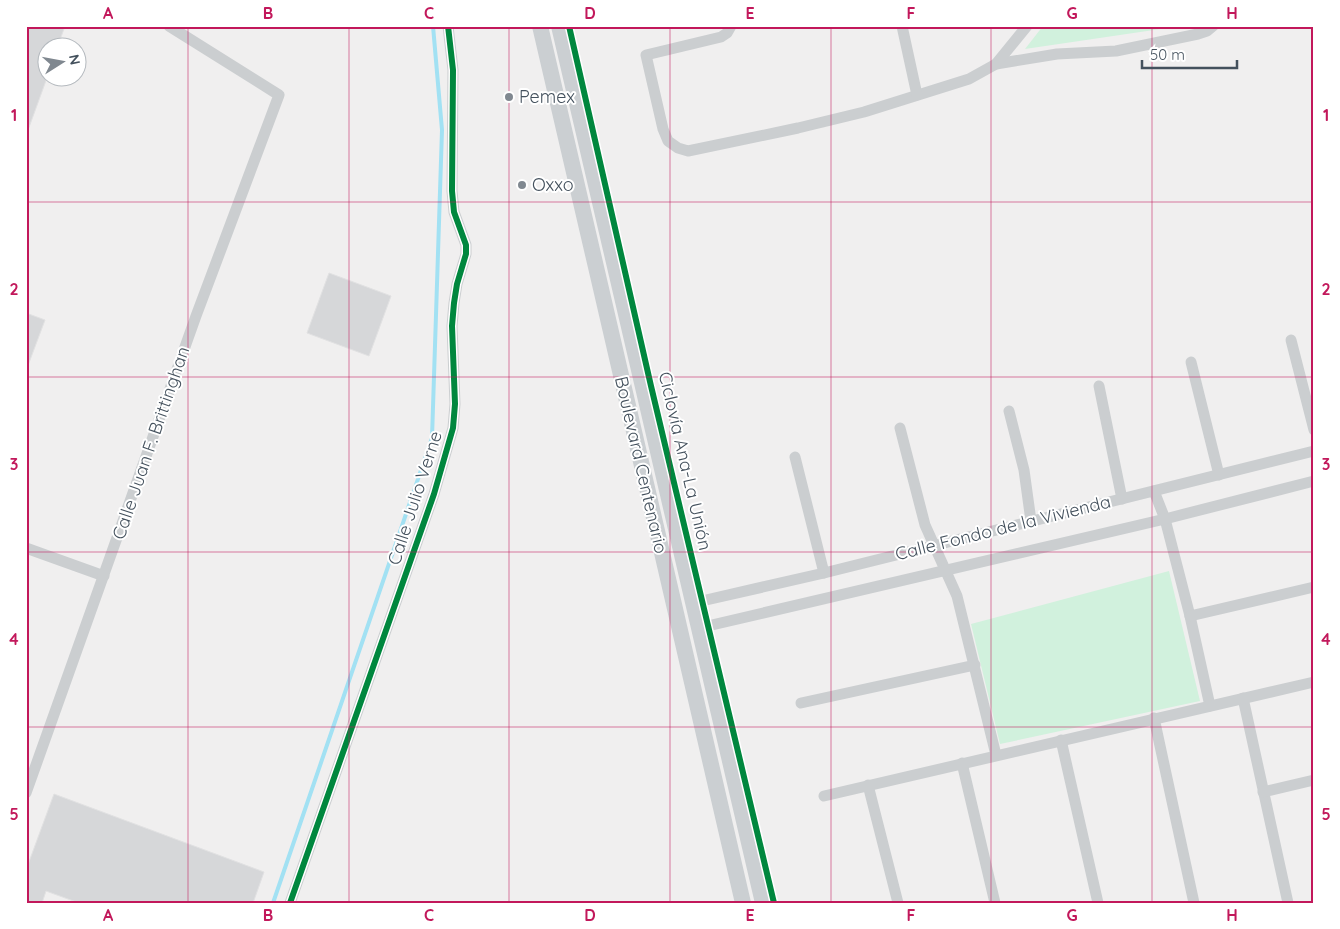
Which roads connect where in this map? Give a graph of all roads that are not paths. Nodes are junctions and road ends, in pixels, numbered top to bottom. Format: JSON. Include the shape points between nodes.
{"nodes":[{"id":1,"x":169,"y":26,"type":"edge"},
{"id":2,"x":448,"y":26,"type":"edge"},
{"id":3,"x":540,"y":26,"type":"edge"},
{"id":4,"x":559,"y":26,"type":"edge"},
{"id":5,"x":731,"y":26,"type":"edge"},
{"id":6,"x":902,"y":26,"type":"edge"},
{"id":7,"x":1027,"y":26,"type":"edge"},
{"id":8,"x":1213,"y":26,"type":"edge"},
{"id":9,"x":996,"y":64,"type":"junction"},
{"id":10,"x":917,"y":95,"type":"junction"},
{"id":11,"x":1291,"y":340,"type":"dead end"},
{"id":12,"x":1191,"y":362,"type":"dead end"},
{"id":13,"x":1100,"y":386,"type":"dead end"},
{"id":14,"x":1009,"y":411,"type":"dead end"},
{"id":15,"x":900,"y":428,"type":"dead end"},
{"id":16,"x":1314,"y":430,"type":"edge"},
{"id":17,"x":1314,"y":451,"type":"edge"},
{"id":18,"x":795,"y":457,"type":"dead end"},
{"id":19,"x":664,"y":475,"type":"junction"},
{"id":20,"x":1218,"y":475,"type":"junction"},
{"id":21,"x":644,"y":480,"type":"junction"},
{"id":22,"x":1314,"y":481,"type":"edge"},
{"id":23,"x":1154,"y":491,"type":"junction"},
{"id":24,"x":1122,"y":499,"type":"junction"},
{"id":25,"x":1166,"y":519,"type":"junction"},
{"id":26,"x":1031,"y":521,"type":"junction"},
{"id":27,"x":658,"y":538,"type":"junction"},
{"id":28,"x":934,"y":545,"type":"junction"},
{"id":29,"x":26,"y":548,"type":"edge"},
{"id":30,"x":945,"y":570,"type":"junction"},
{"id":31,"x":824,"y":573,"type":"junction"},
{"id":32,"x":104,"y":576,"type":"junction"},
{"id":33,"x":1314,"y":587,"type":"edge"},
{"id":34,"x":692,"y":603,"type":"junction"},
{"id":35,"x":1190,"y":616,"type":"junction"},
{"id":36,"x":698,"y":628,"type":"junction"},
{"id":37,"x":975,"y":665,"type":"junction"},
{"id":38,"x":1314,"y":682,"type":"edge"},
{"id":39,"x":1243,"y":698,"type":"junction"},
{"id":40,"x":801,"y":704,"type":"dead end"},
{"id":41,"x":1210,"y":706,"type":"junction"},
{"id":42,"x":1154,"y":718,"type":"junction"},
{"id":43,"x":1061,"y":740,"type":"junction"},
{"id":44,"x":996,"y":755,"type":"junction"},
{"id":45,"x":962,"y":763,"type":"junction"},
{"id":46,"x":1314,"y":780,"type":"edge"},
{"id":47,"x":868,"y":785,"type":"junction"},
{"id":48,"x":1263,"y":792,"type":"junction"},
{"id":49,"x":26,"y":793,"type":"edge"},
{"id":50,"x":824,"y":796,"type":"dead end"},
{"id":51,"x":290,"y":903,"type":"edge"},
{"id":52,"x":743,"y":903,"type":"edge"},
{"id":53,"x":763,"y":903,"type":"edge"},
{"id":54,"x":898,"y":903,"type":"edge"},
{"id":55,"x":995,"y":903,"type":"edge"},
{"id":56,"x":1098,"y":903,"type":"edge"},
{"id":57,"x":1194,"y":903,"type":"edge"},
{"id":58,"x":1288,"y":903,"type":"edge"}],
"edges":[{"from":1,"to":32,"type":"street","name":"Calle Juan F. Brittinghan","via":[[278,95]]},
{"from":2,"to":51,"type":"street","name":"Calle Julio Verne","via":[[453,70],[453,205],[466,244],[452,326],[453,428],[434,494]]},
{"from":3,"to":21,"type":"main road","name":"Boulevard Centenario"},
{"from":4,"to":19,"type":"main road","name":"Boulevard Centenario"},
{"from":5,"to":10,"type":"street","via":[[721,37],[646,55],[663,129],[668,141],[678,148],[688,151],[798,128]]},
{"from":6,"to":10,"type":"street"},
{"from":7,"to":9,"type":"street"},
{"from":8,"to":9,"type":"street","via":[[1198,34],[1116,51],[1057,54]]},
{"from":9,"to":10,"type":"street","via":[[969,79]]},
{"from":11,"to":16,"type":"street"},
{"from":12,"to":20,"type":"street"},
{"from":13,"to":24,"type":"street"},
{"from":14,"to":26,"type":"street","via":[[1024,470]]},
{"from":15,"to":28,"type":"street","via":[[925,525]]},
{"from":17,"to":20,"type":"street","name":"Calle Fondo de la Vivienda"},
{"from":18,"to":31,"type":"street"},
{"from":19,"to":21,"type":"main road"},
{"from":19,"to":34,"type":"main road","name":"Boulevard Centenario"},
{"from":20,"to":23,"type":"street","name":"Calle Fondo de la Vivienda"},
{"from":21,"to":27,"type":"main road","name":"Boulevard Centenario"},
{"from":22,"to":25,"type":"street","name":"Calle Fondo de la Vivienda"},
{"from":23,"to":24,"type":"street","name":"Calle Fondo de la Vivienda"},
{"from":23,"to":25,"type":"street"},
{"from":24,"to":26,"type":"street","name":"Calle Fondo de la Vivienda"},
{"from":25,"to":30,"type":"street","name":"Calle Fondo de la Vivienda"},
{"from":25,"to":35,"type":"street"},
{"from":26,"to":28,"type":"street","name":"Calle Fondo de la Vivienda"},
{"from":27,"to":36,"type":"main road","via":[[669,549],[686,618]]},
{"from":27,"to":52,"type":"main road","name":"Boulevard Centenario"},
{"from":28,"to":30,"type":"street"},
{"from":28,"to":31,"type":"street","name":"Calle Fondo de la Vivienda"},
{"from":29,"to":32,"type":"street"},
{"from":30,"to":36,"type":"street","name":"Calle Fondo de la Vivienda"},
{"from":30,"to":37,"type":"street","via":[[958,596]]},
{"from":31,"to":34,"type":"street","name":"Calle Fondo de la Vivienda"},
{"from":32,"to":49,"type":"street","name":"Calle Juan F. Brittinghan"},
{"from":33,"to":35,"type":"street"},
{"from":34,"to":36,"type":"main road","name":"Boulevard Centenario"},
{"from":35,"to":41,"type":"street"},
{"from":36,"to":53,"type":"main road","name":"Boulevard Centenario"},
{"from":37,"to":40,"type":"street"},
{"from":37,"to":44,"type":"street"},
{"from":38,"to":39,"type":"street"},
{"from":39,"to":41,"type":"street"},
{"from":39,"to":48,"type":"street"},
{"from":41,"to":42,"type":"street"},
{"from":42,"to":43,"type":"street"},
{"from":42,"to":57,"type":"street"},
{"from":43,"to":44,"type":"street"},
{"from":43,"to":56,"type":"street"},
{"from":44,"to":45,"type":"street"},
{"from":45,"to":47,"type":"street"},
{"from":45,"to":55,"type":"street"},
{"from":46,"to":48,"type":"street"},
{"from":47,"to":50,"type":"street"},
{"from":47,"to":54,"type":"street"},
{"from":48,"to":58,"type":"street"}]}
